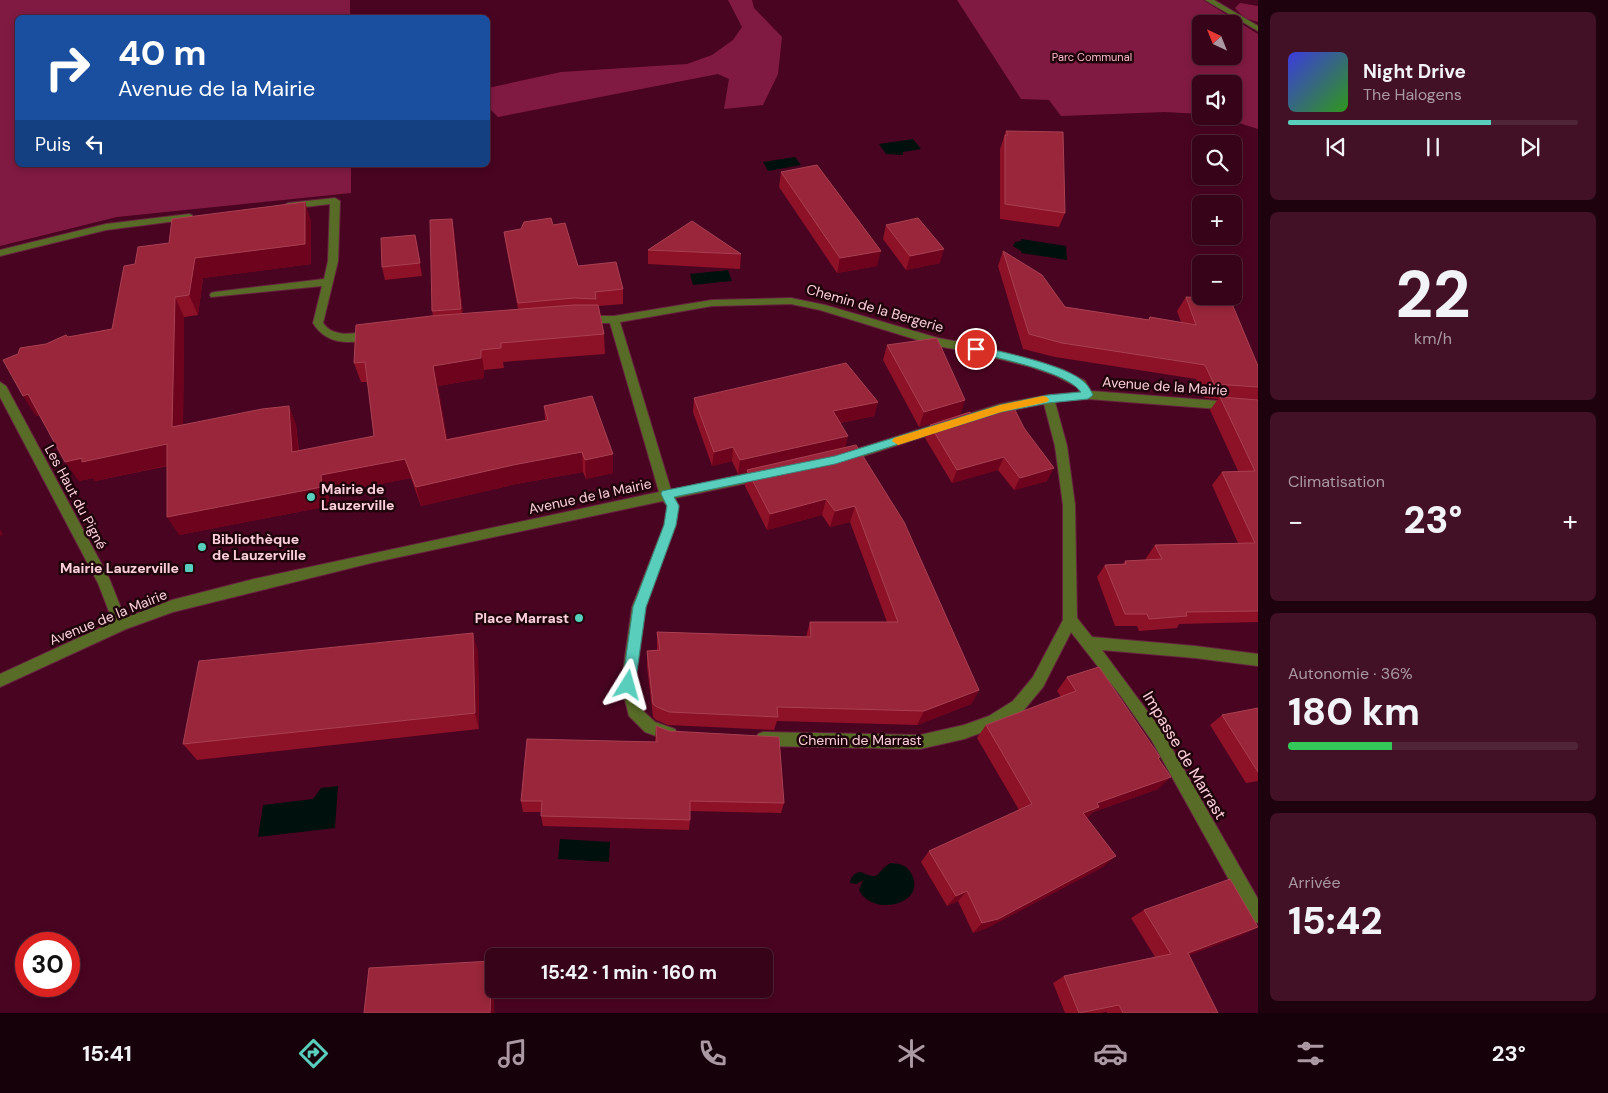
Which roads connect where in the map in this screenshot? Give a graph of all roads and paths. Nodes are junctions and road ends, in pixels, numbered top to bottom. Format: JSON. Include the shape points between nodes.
{"nodes":[{"id":1,"x":1209,"y":0,"type":"edge"},
{"id":2,"x":1258,"y":29,"type":"edge"},
{"id":3,"x":278,"y":207,"type":"edge"},
{"id":4,"x":201,"y":216,"type":"edge"},
{"id":5,"x":0,"y":253,"type":"edge"},
{"id":6,"x":327,"y":282,"type":"junction"},
{"id":7,"x":215,"y":295,"type":"dead end"},
{"id":8,"x":575,"y":319,"type":"edge"},
{"id":9,"x":614,"y":320,"type":"junction"},
{"id":10,"x":380,"y":334,"type":"edge"},
{"id":11,"x":0,"y":386,"type":"edge"},
{"id":12,"x":1088,"y":395,"type":"junction"},
{"id":13,"x":1048,"y":399,"type":"junction"},
{"id":14,"x":1258,"y":408,"type":"edge"},
{"id":15,"x":835,"y":460,"type":"edge"},
{"id":16,"x":779,"y":472,"type":"edge"},
{"id":17,"x":666,"y":494,"type":"junction"},
{"id":18,"x":1070,"y":620,"type":"junction"},
{"id":19,"x":120,"y":625,"type":"junction"},
{"id":20,"x":1089,"y":643,"type":"junction"},
{"id":21,"x":1258,"y":660,"type":"edge"},
{"id":22,"x":0,"y":681,"type":"edge"},
{"id":23,"x":686,"y":735,"type":"edge"},
{"id":24,"x":752,"y":738,"type":"edge"},
{"id":25,"x":1258,"y":915,"type":"edge"}],
"edges":[{"from":1,"to":2,"type":"street"},
{"from":3,"to":6,"type":"street","via":[[336,201],[333,261]]},
{"from":4,"to":5,"type":"street","via":[[106,227]]},
{"from":6,"to":7,"type":"street"},
{"from":6,"to":10,"type":"street","via":[[318,323],[327,336],[341,338]]},
{"from":8,"to":9,"type":"street","name":"Chemin de la Bergerie"},
{"from":9,"to":12,"type":"street","name":"Chemin de la Bergerie","via":[[712,303],[791,301],[822,307],[937,342],[1034,364],[1081,384]]},
{"from":9,"to":17,"type":"street"},
{"from":11,"to":19,"type":"street","name":"Les Haut du Pigné","via":[[104,582]]},
{"from":12,"to":13,"type":"street","name":"Avenue de la Mairie"},
{"from":12,"to":14,"type":"street","name":"Avenue de la Mairie"},
{"from":13,"to":15,"type":"street","name":"Avenue de la Mairie","via":[[1000,408]]},
{"from":13,"to":18,"type":"street","name":"Chemin de Marrast","via":[[1061,446],[1069,505]]},
{"from":16,"to":17,"type":"street","name":"Avenue de la Mairie"},
{"from":17,"to":19,"type":"street","name":"Avenue de la Mairie","via":[[254,585],[172,606]]},
{"from":17,"to":23,"type":"street","via":[[673,506],[670,525],[640,607],[628,685],[634,712],[650,727],[668,734]]},
{"from":18,"to":20,"type":"street","name":"Impasse de Marrast"},
{"from":18,"to":24,"type":"street","name":"Chemin de Marrast","via":[[1038,682],[1018,706],[994,721],[920,742]]},
{"from":19,"to":22,"type":"street","name":"Avenue de la Mairie"},
{"from":20,"to":21,"type":"street"},
{"from":20,"to":25,"type":"street","name":"Impasse de Marrast","via":[[1157,736]]}]}
